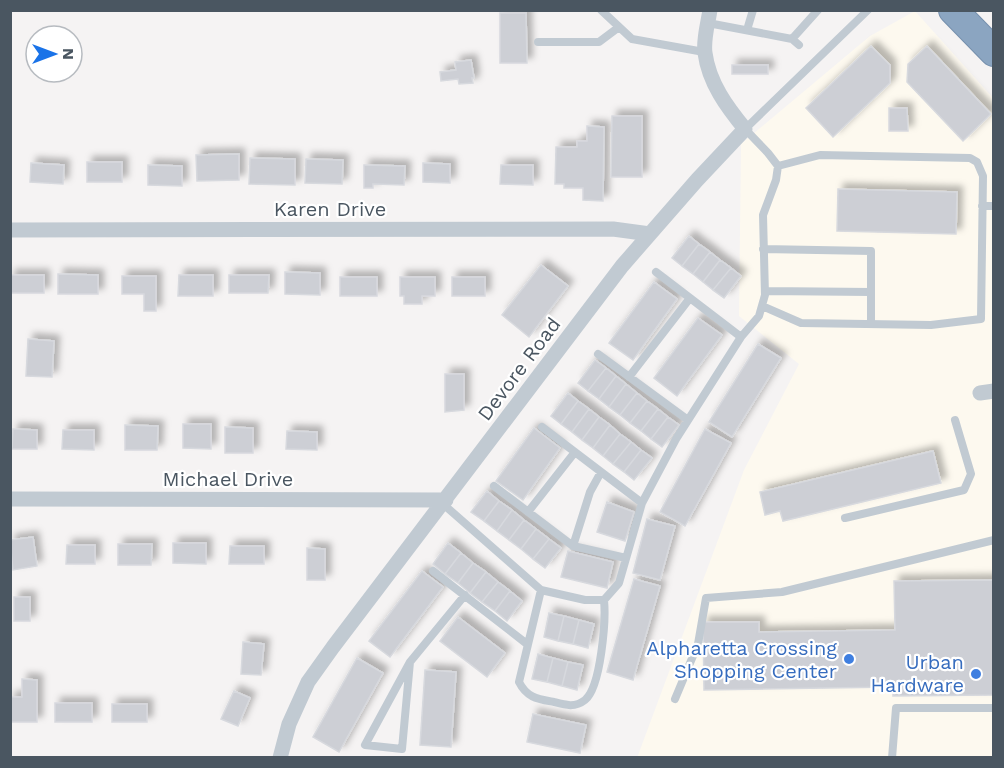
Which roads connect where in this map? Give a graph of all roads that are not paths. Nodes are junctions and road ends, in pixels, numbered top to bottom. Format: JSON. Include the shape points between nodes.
{"nodes":[{"id":1,"x":601,"y":10,"type":"edge"},
{"id":2,"x":753,"y":10,"type":"edge"},
{"id":3,"x":818,"y":10,"type":"edge"},
{"id":4,"x":868,"y":10,"type":"edge"},
{"id":5,"x":953,"y":10,"type":"edge"},
{"id":6,"x":709,"y":17,"type":"edge"},
{"id":7,"x":619,"y":27,"type":"junction"},
{"id":8,"x":747,"y":30,"type":"junction"},
{"id":9,"x":538,"y":42,"type":"dead end"},
{"id":10,"x":704,"y":52,"type":"junction"},
{"id":11,"x":993,"y":52,"type":"edge"},
{"id":12,"x":745,"y":129,"type":"junction"},
{"id":13,"x":778,"y":166,"type":"junction"},
{"id":14,"x":982,"y":206,"type":"junction"},
{"id":15,"x":993,"y":206,"type":"edge"},
{"id":16,"x":10,"y":230,"type":"edge"},
{"id":17,"x":650,"y":234,"type":"junction"},
{"id":18,"x":763,"y":249,"type":"junction"},
{"id":19,"x":656,"y":272,"type":"dead end"},
{"id":20,"x":765,"y":291,"type":"junction"},
{"id":21,"x":871,"y":292,"type":"junction"},
{"id":22,"x":690,"y":298,"type":"junction"},
{"id":23,"x":762,"y":306,"type":"junction"},
{"id":24,"x":871,"y":324,"type":"junction"},
{"id":25,"x":741,"y":337,"type":"junction"},
{"id":26,"x":598,"y":354,"type":"dead end"},
{"id":27,"x":629,"y":377,"type":"junction"},
{"id":28,"x":688,"y":420,"type":"junction"},
{"id":29,"x":955,"y":420,"type":"dead end"},
{"id":30,"x":542,"y":427,"type":"dead end"},
{"id":31,"x":575,"y":452,"type":"junction"},
{"id":32,"x":601,"y":472,"type":"junction"},
{"id":33,"x":494,"y":486,"type":"dead end"},
{"id":34,"x":10,"y":499,"type":"edge"},
{"id":35,"x":444,"y":502,"type":"junction"},
{"id":36,"x":642,"y":503,"type":"junction"},
{"id":37,"x":528,"y":512,"type":"junction"},
{"id":38,"x":845,"y":518,"type":"dead end"},
{"id":39,"x":993,"y":540,"type":"edge"},
{"id":40,"x":573,"y":546,"type":"junction"},
{"id":41,"x":626,"y":558,"type":"junction"},
{"id":42,"x":433,"y":571,"type":"dead end"},
{"id":43,"x":541,"y":590,"type":"junction"},
{"id":44,"x":465,"y":596,"type":"junction"},
{"id":45,"x":604,"y":600,"type":"junction"},
{"id":46,"x":527,"y":644,"type":"junction"},
{"id":47,"x":410,"y":662,"type":"junction"},
{"id":48,"x":675,"y":699,"type":"dead end"},
{"id":49,"x":993,"y":708,"type":"edge"},
{"id":50,"x":280,"y":758,"type":"edge"},
{"id":51,"x":892,"y":758,"type":"edge"}],
"edges":[{"from":1,"to":7,"type":"lane"},
{"from":2,"to":8,"type":"lane"},
{"from":3,"to":8,"type":"lane","via":[[796,42]]},
{"from":4,"to":12,"type":"lane"},
{"from":5,"to":11,"type":"highway"},
{"from":6,"to":8,"type":"lane"},
{"from":6,"to":10,"type":"street"},
{"from":7,"to":9,"type":"lane","via":[[598,42]]},
{"from":7,"to":10,"type":"lane","via":[[632,39]]},
{"from":10,"to":12,"type":"street","via":[[723,102]]},
{"from":12,"to":13,"type":"lane"},
{"from":12,"to":17,"type":"street","name":"Devore Road"},
{"from":13,"to":14,"type":"lane","via":[[820,155],[970,158],[977,162],[983,176]]},
{"from":13,"to":18,"type":"lane","via":[[763,215]]},
{"from":14,"to":15,"type":"lane"},
{"from":14,"to":24,"type":"lane","via":[[981,319],[931,325]]},
{"from":16,"to":17,"type":"street","name":"Karen Drive","via":[[613,229]]},
{"from":17,"to":35,"type":"street","name":"Devore Road"},
{"from":18,"to":20,"type":"lane"},
{"from":18,"to":21,"type":"lane","via":[[871,251]]},
{"from":19,"to":22,"type":"lane"},
{"from":20,"to":21,"type":"lane"},
{"from":20,"to":23,"type":"lane"},
{"from":21,"to":24,"type":"lane"},
{"from":22,"to":25,"type":"lane"},
{"from":22,"to":27,"type":"lane"},
{"from":23,"to":24,"type":"lane","via":[[801,323]]},
{"from":23,"to":25,"type":"lane","via":[[759,316]]},
{"from":25,"to":28,"type":"lane"},
{"from":26,"to":27,"type":"lane"},
{"from":27,"to":28,"type":"lane"},
{"from":28,"to":36,"type":"lane"},
{"from":29,"to":38,"type":"lane","via":[[971,474],[964,490]]},
{"from":30,"to":31,"type":"lane"},
{"from":31,"to":32,"type":"lane"},
{"from":31,"to":37,"type":"lane"},
{"from":32,"to":36,"type":"lane"},
{"from":32,"to":40,"type":"lane","via":[[590,492]]},
{"from":33,"to":37,"type":"lane"},
{"from":34,"to":35,"type":"street","name":"Michael Drive"},
{"from":35,"to":43,"type":"lane"},
{"from":35,"to":50,"type":"street","name":"Devore Road","via":[[308,682],[289,724]]},
{"from":36,"to":41,"type":"lane"},
{"from":37,"to":40,"type":"lane"},
{"from":39,"to":48,"type":"lane","via":[[782,592],[706,598],[698,644]]},
{"from":40,"to":41,"type":"lane"},
{"from":41,"to":45,"type":"lane","via":[[619,583]]},
{"from":42,"to":44,"type":"lane"},
{"from":43,"to":45,"type":"lane"},
{"from":43,"to":46,"type":"lane"},
{"from":44,"to":46,"type":"lane"},
{"from":44,"to":47,"type":"lane"},
{"from":45,"to":46,"type":"lane","via":[[603,646],[586,700],[569,705],[532,698],[523,690],[519,682]]},
{"from":47,"to":47,"type":"lane","via":[[402,749],[365,745],[405,672]]},
{"from":49,"to":51,"type":"lane","via":[[896,708]]}]}
